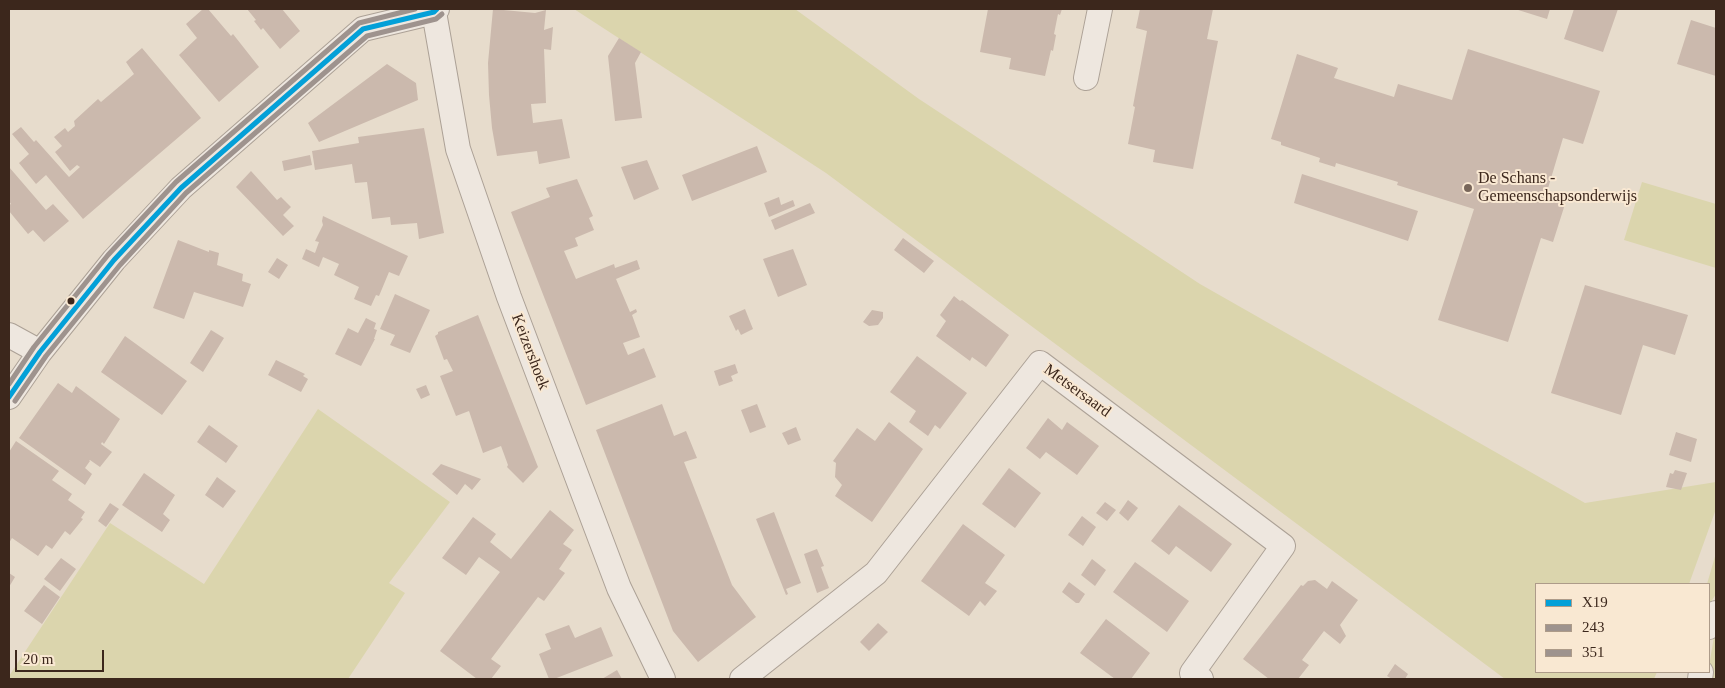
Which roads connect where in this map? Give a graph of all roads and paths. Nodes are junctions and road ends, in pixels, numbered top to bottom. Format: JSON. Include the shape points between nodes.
{"nodes":[{"id":1,"x":1100,"y":9,"type":"edge"},
{"id":2,"x":436,"y":10,"type":"edge"},
{"id":3,"x":1086,"y":78,"type":"dead end"},
{"id":4,"x":9,"y":335,"type":"edge"},
{"id":5,"x":40,"y":352,"type":"junction"},
{"id":6,"x":9,"y":397,"type":"edge"},
{"id":7,"x":1716,"y":613,"type":"edge"},
{"id":8,"x":1710,"y":625,"type":"edge"},
{"id":9,"x":663,"y":679,"type":"edge"},
{"id":10,"x":742,"y":679,"type":"edge"},
{"id":11,"x":1201,"y":679,"type":"edge"}],
"edges":[{"from":1,"to":3,"type":"street"},
{"from":2,"to":5,"type":"street","via":[[363,29],[181,188],[114,260]]},
{"from":2,"to":9,"type":"street","name":"Keizershoek","via":[[458,149],[506,288],[619,588]]},
{"from":4,"to":5,"type":"street"},
{"from":5,"to":6,"type":"street"},
{"from":7,"to":8,"type":"street"},
{"from":10,"to":11,"type":"street","name":"Metsersaard","via":[[876,573],[1040,363],[1282,546],[1192,673]]}]}
